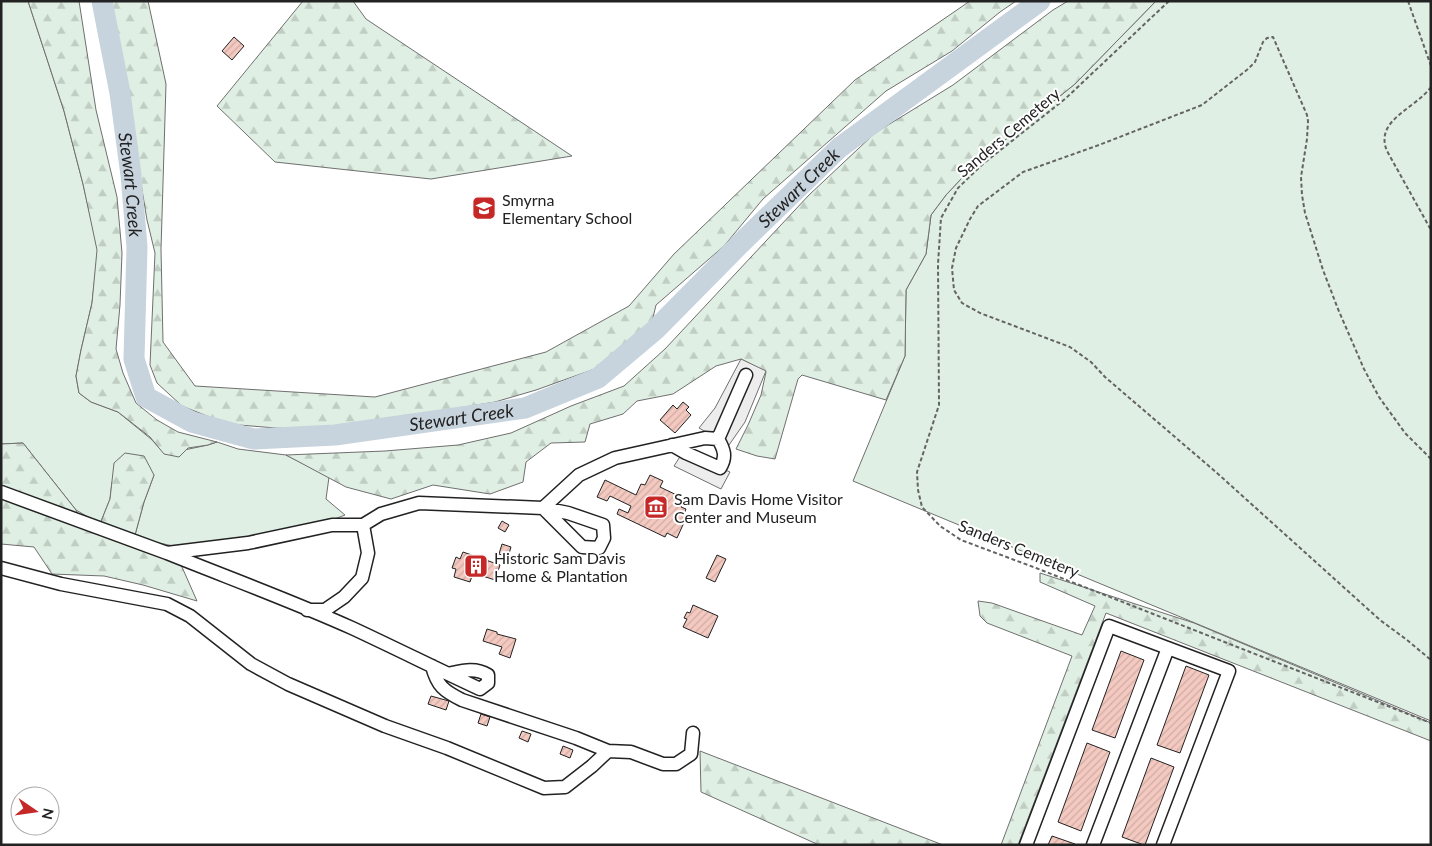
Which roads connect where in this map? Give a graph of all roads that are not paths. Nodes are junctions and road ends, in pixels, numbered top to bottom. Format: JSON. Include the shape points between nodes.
{"nodes":[{"id":1,"x":746,"y":375,"type":"dead end"},
{"id":2,"x":718,"y":438,"type":"junction"},
{"id":3,"x":672,"y":445,"type":"junction"},
{"id":4,"x":1,"y":492,"type":"edge"},
{"id":5,"x":543,"y":508,"type":"junction"},
{"id":6,"x":363,"y":525,"type":"junction"},
{"id":7,"x":167,"y":553,"type":"junction"},
{"id":8,"x":1,"y":568,"type":"edge"},
{"id":9,"x":307,"y":610,"type":"junction"},
{"id":10,"x":1168,"y":648,"type":"junction"},
{"id":11,"x":432,"y":666,"type":"junction"},
{"id":12,"x":480,"y":688,"type":"dead end"},
{"id":13,"x":693,"y":733,"type":"dead end"},
{"id":14,"x":608,"y":751,"type":"junction"},
{"id":15,"x":1026,"y":845,"type":"edge"},
{"id":16,"x":1093,"y":845,"type":"edge"},
{"id":17,"x":1163,"y":845,"type":"edge"}],
"edges":[{"from":1,"to":2,"type":"street"},
{"from":2,"to":3,"type":"street"},
{"from":2,"to":3,"type":"street","via":[[725,461],[720,468]]},
{"from":3,"to":5,"type":"street","via":[[615,458],[579,475]]},
{"from":4,"to":7,"type":"street"},
{"from":5,"to":5,"type":"street","via":[[582,548],[598,548],[604,538],[603,524]]},
{"from":5,"to":6,"type":"street","via":[[419,503],[381,514]]},
{"from":6,"to":7,"type":"street","via":[[332,525],[248,543]]},
{"from":6,"to":9,"type":"street","via":[[368,554],[362,578],[344,597],[325,610]]},
{"from":7,"to":9,"type":"street"},
{"from":8,"to":14,"type":"street","via":[[61,584],[167,604],[190,616],[252,664],[288,684],[544,788],[565,788]]},
{"from":9,"to":11,"type":"street"},
{"from":10,"to":15,"type":"street","via":[[1109,626]]},
{"from":10,"to":16,"type":"street"},
{"from":10,"to":17,"type":"street","via":[[1228,672]]},
{"from":11,"to":12,"type":"street"},
{"from":11,"to":14,"type":"street","via":[[436,680],[446,692]]},
{"from":13,"to":14,"type":"street","via":[[691,754],[676,764],[663,764],[631,752]]}]}
